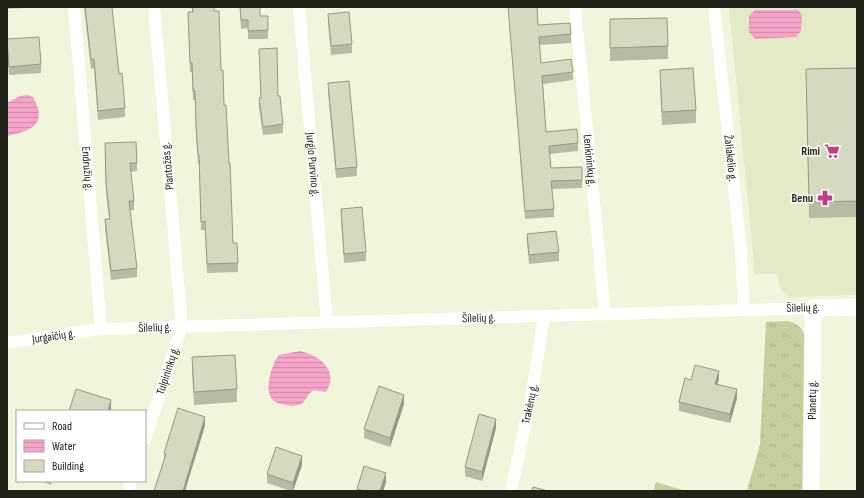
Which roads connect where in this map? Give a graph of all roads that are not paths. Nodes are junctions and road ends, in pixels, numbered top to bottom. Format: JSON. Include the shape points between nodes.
{"nodes":[{"id":1,"x":74,"y":7,"type":"edge"},
{"id":2,"x":154,"y":7,"type":"edge"},
{"id":3,"x":299,"y":7,"type":"edge"},
{"id":4,"x":575,"y":7,"type":"edge"},
{"id":5,"x":714,"y":7,"type":"edge"},
{"id":6,"x":857,"y":307,"type":"edge"},
{"id":7,"x":813,"y":308,"type":"junction"},
{"id":8,"x":744,"y":310,"type":"junction"},
{"id":9,"x":604,"y":314,"type":"junction"},
{"id":10,"x":544,"y":316,"type":"junction"},
{"id":11,"x":327,"y":322,"type":"junction"},
{"id":12,"x":182,"y":326,"type":"junction"},
{"id":13,"x":101,"y":329,"type":"junction"},
{"id":14,"x":7,"y":343,"type":"edge"},
{"id":15,"x":146,"y":435,"type":"edge"},
{"id":16,"x":510,"y":491,"type":"edge"},
{"id":17,"x":810,"y":491,"type":"edge"}],
"edges":[{"from":1,"to":13,"type":"street","name":"Endružių g."},
{"from":2,"to":12,"type":"street","name":"Plantožės g."},
{"from":3,"to":11,"type":"street","name":"Jurgio Purvino g."},
{"from":4,"to":9,"type":"street","name":"Lenkininkų g."},
{"from":5,"to":8,"type":"street","name":"Žaliakelio g.","via":[[741,251]]},
{"from":6,"to":7,"type":"main road","name":"Šilelių g."},
{"from":7,"to":8,"type":"street","name":"Šilelių g."},
{"from":7,"to":17,"type":"main road","name":"Planetų g."},
{"from":8,"to":9,"type":"street","name":"Šilelių g."},
{"from":9,"to":10,"type":"street","name":"Šilelių g."},
{"from":10,"to":11,"type":"street","name":"Šilelių g."},
{"from":10,"to":16,"type":"street","name":"Trakėnų g.","via":[[532,393]]},
{"from":11,"to":12,"type":"street","name":"Šilelių g."},
{"from":12,"to":13,"type":"street","name":"Šilelių g."},
{"from":12,"to":15,"type":"street","name":"Tulpininkų g."},
{"from":13,"to":14,"type":"street","name":"Jurgaičių g."}]}
